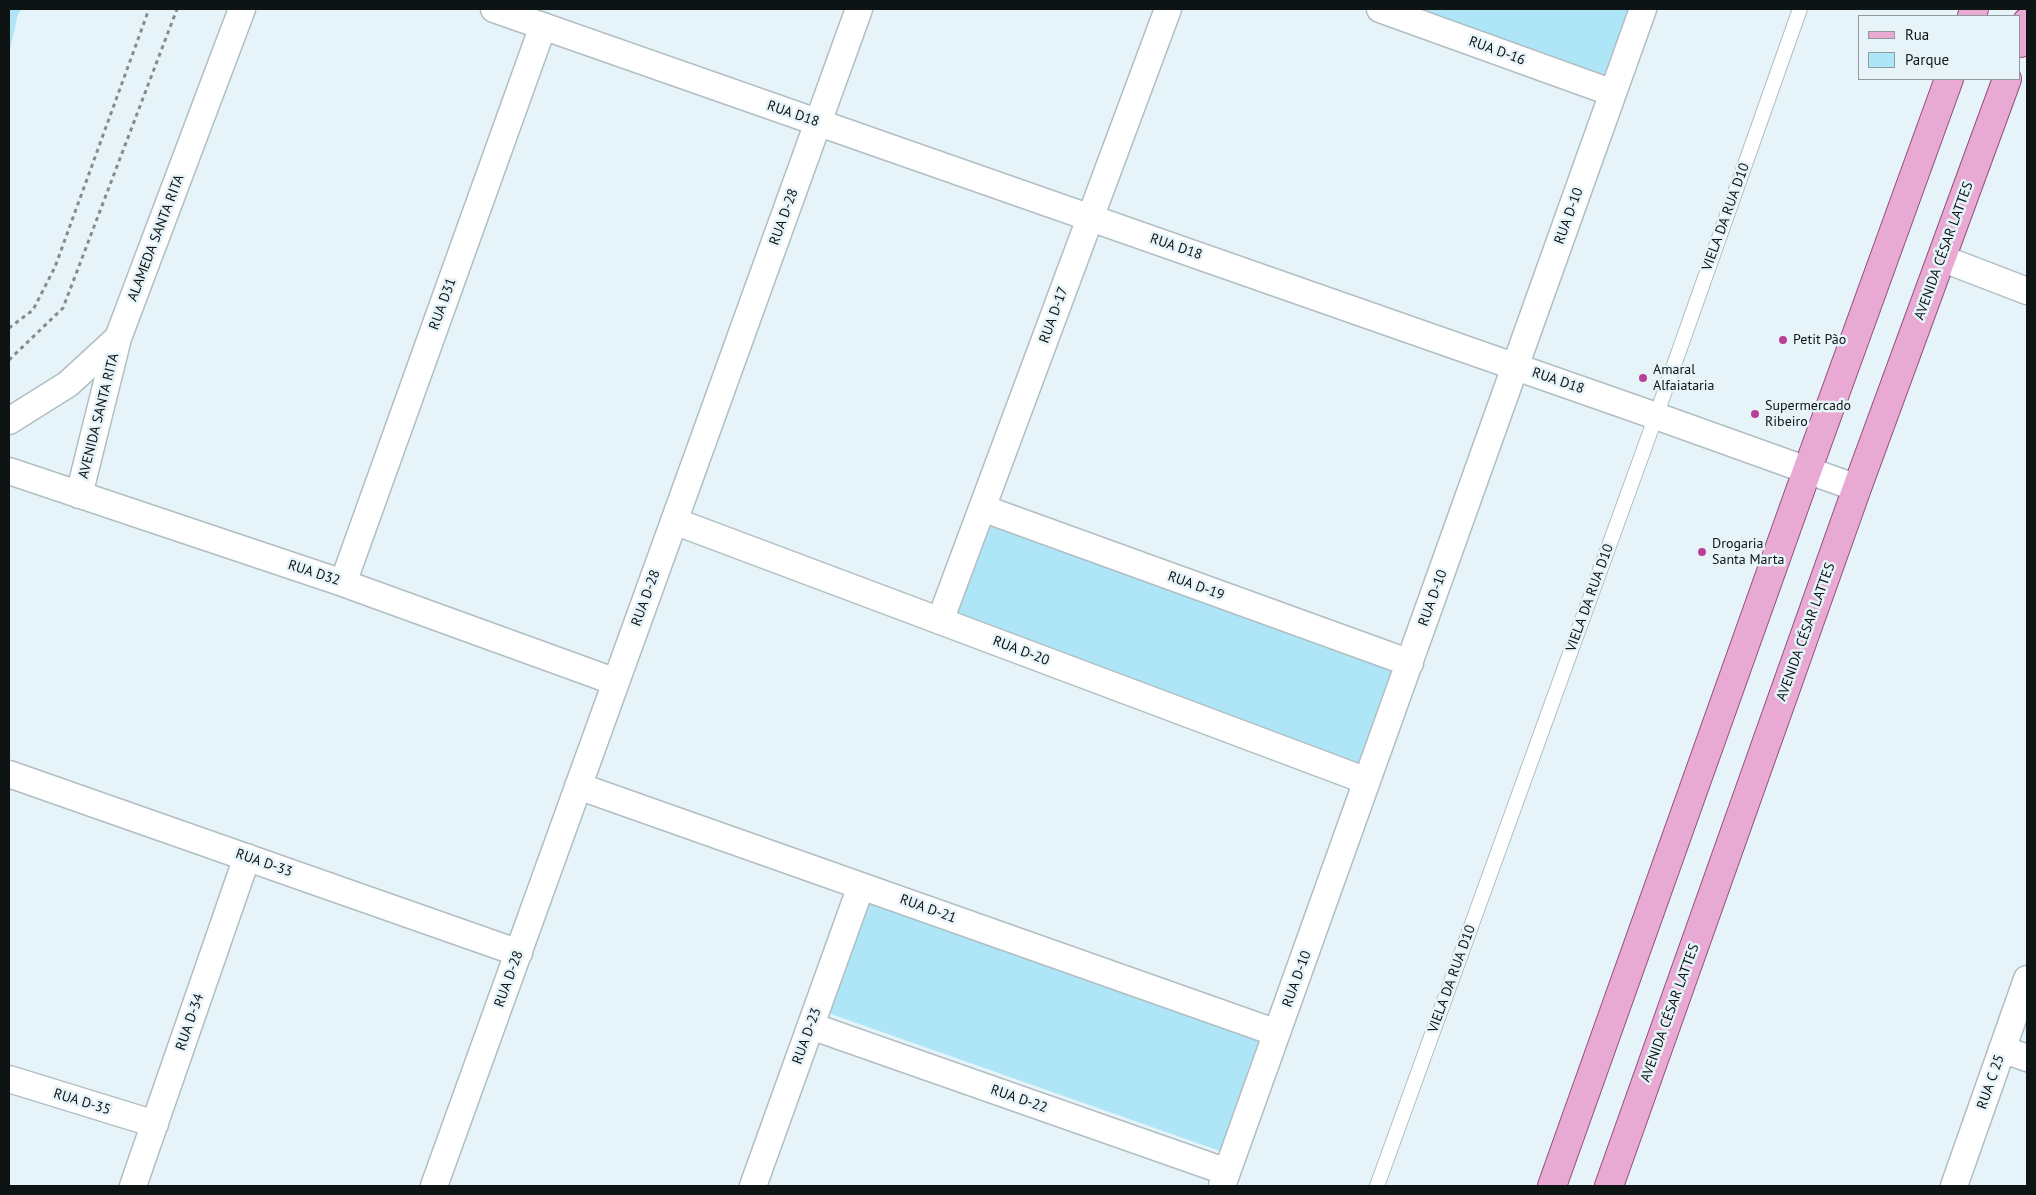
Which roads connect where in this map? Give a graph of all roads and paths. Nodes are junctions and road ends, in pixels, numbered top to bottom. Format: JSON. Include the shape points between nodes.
{"nodes":[{"id":1,"x":149,"y":9,"type":"edge"},
{"id":2,"x":176,"y":9,"type":"edge"},
{"id":3,"x":242,"y":9,"type":"edge"},
{"id":4,"x":494,"y":9,"type":"edge"},
{"id":5,"x":859,"y":9,"type":"edge"},
{"id":6,"x":1168,"y":9,"type":"edge"},
{"id":7,"x":1380,"y":9,"type":"edge"},
{"id":8,"x":1643,"y":9,"type":"edge"},
{"id":9,"x":1800,"y":9,"type":"edge"},
{"id":10,"x":2027,"y":22,"type":"edge"},
{"id":11,"x":543,"y":26,"type":"junction"},
{"id":12,"x":2021,"y":40,"type":"edge"},
{"id":13,"x":1949,"y":80,"type":"edge"},
{"id":14,"x":2007,"y":80,"type":"edge"},
{"id":15,"x":1614,"y":93,"type":"junction"},
{"id":16,"x":818,"y":122,"type":"junction"},
{"id":17,"x":1090,"y":217,"type":"junction"},
{"id":18,"x":1941,"y":258,"type":"junction"},
{"id":19,"x":2027,"y":291,"type":"edge"},
{"id":20,"x":9,"y":328,"type":"edge"},
{"id":21,"x":118,"y":338,"type":"junction"},
{"id":22,"x":9,"y":360,"type":"edge"},
{"id":23,"x":1515,"y":366,"type":"junction"},
{"id":24,"x":1656,"y":416,"type":"junction"},
{"id":25,"x":9,"y":421,"type":"edge"},
{"id":26,"x":9,"y":471,"type":"edge"},
{"id":27,"x":1807,"y":471,"type":"junction"},
{"id":28,"x":1857,"y":488,"type":"junction"},
{"id":29,"x":79,"y":495,"type":"junction"},
{"id":30,"x":982,"y":508,"type":"junction"},
{"id":31,"x":674,"y":521,"type":"junction"},
{"id":32,"x":343,"y":583,"type":"junction"},
{"id":33,"x":940,"y":621,"type":"junction"},
{"id":34,"x":1410,"y":663,"type":"junction"},
{"id":35,"x":616,"y":682,"type":"junction"},
{"id":36,"x":9,"y":774,"type":"edge"},
{"id":37,"x":1367,"y":782,"type":"junction"},
{"id":38,"x":578,"y":786,"type":"junction"},
{"id":39,"x":247,"y":858,"type":"junction"},
{"id":40,"x":861,"y":886,"type":"junction"},
{"id":41,"x":519,"y":953,"type":"junction"},
{"id":42,"x":2027,"y":979,"type":"edge"},
{"id":43,"x":810,"y":1026,"type":"junction"},
{"id":44,"x":1277,"y":1033,"type":"junction"},
{"id":45,"x":2002,"y":1049,"type":"junction"},
{"id":46,"x":2027,"y":1058,"type":"edge"},
{"id":47,"x":9,"y":1079,"type":"edge"},
{"id":48,"x":155,"y":1124,"type":"junction"},
{"id":49,"x":1225,"y":1179,"type":"edge"},
{"id":50,"x":442,"y":1184,"type":"edge"},
{"id":51,"x":132,"y":1186,"type":"edge"},
{"id":52,"x":753,"y":1186,"type":"edge"},
{"id":53,"x":1377,"y":1186,"type":"edge"},
{"id":54,"x":1552,"y":1186,"type":"edge"},
{"id":55,"x":1609,"y":1186,"type":"edge"},
{"id":56,"x":1954,"y":1186,"type":"edge"}],
"edges":[{"from":1,"to":20,"type":"path","via":[[55,267],[33,310]]},
{"from":2,"to":22,"type":"path","via":[[63,308]]},
{"from":3,"to":21,"type":"street","name":"ALAMEDA SANTA RITA"},
{"from":4,"to":11,"type":"street","name":"RUA D18"},
{"from":5,"to":16,"type":"street","name":"RUA D-28"},
{"from":6,"to":17,"type":"street","name":"RUA D-17"},
{"from":7,"to":15,"type":"street","name":"RUA D-16"},
{"from":8,"to":15,"type":"street","name":"RUA D-10"},
{"from":9,"to":24,"type":"lane","name":"VIELA DA RUA D10"},
{"from":10,"to":12,"type":"main road"},
{"from":11,"to":16,"type":"street","name":"RUA D18"},
{"from":11,"to":32,"type":"street","name":"RUA D31"},
{"from":13,"to":27,"type":"main road"},
{"from":14,"to":18,"type":"main road","name":"AVENIDA CÉSAR LATTES"},
{"from":15,"to":23,"type":"street","name":"RUA D-10"},
{"from":16,"to":17,"type":"street","name":"RUA D18"},
{"from":16,"to":31,"type":"street","name":"RUA D-28"},
{"from":17,"to":23,"type":"street","name":"RUA D18"},
{"from":17,"to":30,"type":"street","name":"RUA D-17"},
{"from":18,"to":19,"type":"street"},
{"from":18,"to":28,"type":"main road","name":"AVENIDA CÉSAR LATTES"},
{"from":21,"to":25,"type":"street","name":"ALAMEDA SANTA RITA","via":[[68,384]]},
{"from":21,"to":29,"type":"street","name":"AVENIDA SANTA RITA"},
{"from":23,"to":24,"type":"street","name":"RUA D18"},
{"from":23,"to":34,"type":"street","name":"RUA D-10"},
{"from":24,"to":27,"type":"street","name":"RUA D18"},
{"from":24,"to":53,"type":"lane","name":"VIELA DA RUA D10"},
{"from":26,"to":29,"type":"street","name":"RUA D32"},
{"from":27,"to":28,"type":"street","name":"RUA D18"},
{"from":27,"to":54,"type":"main road"},
{"from":28,"to":55,"type":"main road","name":"AVENIDA CÉSAR LATTES"},
{"from":29,"to":32,"type":"street","name":"RUA D32"},
{"from":30,"to":33,"type":"street","name":"RUA D-17"},
{"from":30,"to":34,"type":"street","name":"RUA D-19"},
{"from":31,"to":33,"type":"street","name":"RUA D-20"},
{"from":31,"to":35,"type":"street","name":"RUA D-28"},
{"from":32,"to":35,"type":"street","name":"RUA D32"},
{"from":33,"to":37,"type":"street","name":"RUA D-20"},
{"from":34,"to":37,"type":"street","name":"RUA D-10"},
{"from":35,"to":38,"type":"street","name":"RUA D-28"},
{"from":36,"to":39,"type":"street","name":"RUA D-33"},
{"from":37,"to":44,"type":"street","name":"RUA D-10"},
{"from":38,"to":40,"type":"street","name":"RUA D-21"},
{"from":38,"to":41,"type":"street","name":"RUA D-28"},
{"from":39,"to":41,"type":"street","name":"RUA D-33"},
{"from":39,"to":48,"type":"street","name":"RUA D-34"},
{"from":40,"to":43,"type":"street","name":"RUA D-23"},
{"from":40,"to":44,"type":"street","name":"RUA D-21"},
{"from":41,"to":50,"type":"street","name":"RUA D-28"},
{"from":42,"to":45,"type":"street","name":"RUA C 25"},
{"from":43,"to":49,"type":"street","name":"RUA D-22"},
{"from":43,"to":52,"type":"street","name":"RUA D-23"},
{"from":44,"to":49,"type":"street","name":"RUA D-10"},
{"from":45,"to":46,"type":"street"},
{"from":45,"to":56,"type":"street","name":"RUA C 25"},
{"from":47,"to":48,"type":"street","name":"RUA D-35"},
{"from":48,"to":51,"type":"street","name":"RUA D-34"}]}
